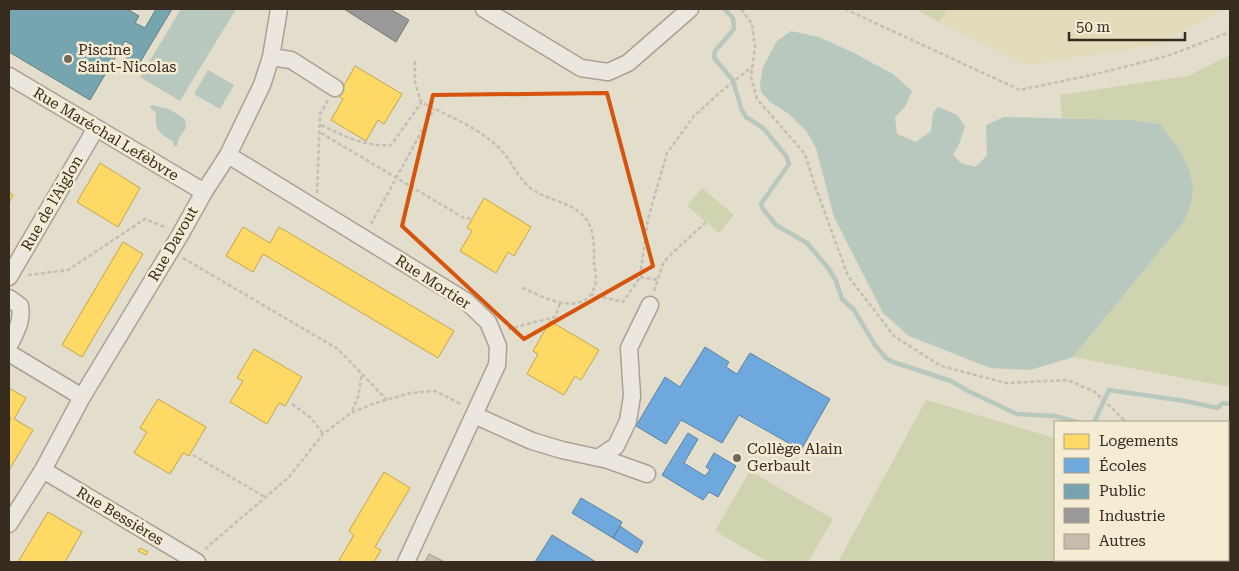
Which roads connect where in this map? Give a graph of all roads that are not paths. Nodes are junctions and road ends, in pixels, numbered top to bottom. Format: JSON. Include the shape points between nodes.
{"nodes":[{"id":1,"x":279,"y":9,"type":"edge"},
{"id":2,"x":484,"y":9,"type":"edge"},
{"id":3,"x":690,"y":9,"type":"edge"},
{"id":4,"x":271,"y":57,"type":"junction"},
{"id":5,"x":9,"y":76,"type":"edge"},
{"id":6,"x":335,"y":88,"type":"road end"},
{"id":7,"x":96,"y":128,"type":"junction"},
{"id":8,"x":228,"y":155,"type":"junction"},
{"id":9,"x":204,"y":192,"type":"junction"},
{"id":10,"x":9,"y":277,"type":"edge"},
{"id":11,"x":9,"y":298,"type":"edge"},
{"id":12,"x":650,"y":305,"type":"road end"},
{"id":13,"x":9,"y":346,"type":"edge"},
{"id":14,"x":9,"y":353,"type":"edge"},
{"id":15,"x":82,"y":397,"type":"junction"},
{"id":16,"x":475,"y":413,"type":"junction"},
{"id":17,"x":598,"y":458,"type":"junction"},
{"id":18,"x":43,"y":470,"type":"junction"},
{"id":19,"x":647,"y":474,"type":"dead end"},
{"id":20,"x":9,"y":524,"type":"edge"},
{"id":21,"x":195,"y":561,"type":"edge"},
{"id":22,"x":406,"y":562,"type":"edge"}],
"edges":[{"from":1,"to":4,"type":"street","name":"Rue Davout"},
{"from":2,"to":3,"type":"street","via":[[581,68],[608,72],[628,63]]},
{"from":4,"to":6,"type":"street","via":[[291,60]]},
{"from":4,"to":8,"type":"street","name":"Rue Davout","via":[[262,85]]},
{"from":5,"to":7,"type":"street","name":"Rue Maréchal Lefèbvre"},
{"from":7,"to":9,"type":"street","name":"Rue Maréchal Lefèbvre"},
{"from":7,"to":10,"type":"street","name":"Rue de l'Aiglon"},
{"from":8,"to":9,"type":"street","name":"Rue Davout"},
{"from":8,"to":16,"type":"street","name":"Rue Mortier","via":[[466,301],[488,322],[498,346],[497,365]]},
{"from":9,"to":15,"type":"street","name":"Rue Davout"},
{"from":11,"to":13,"type":"street","via":[[20,306],[22,314]]},
{"from":12,"to":17,"type":"street","via":[[629,348],[632,396],[628,421],[616,446]]},
{"from":14,"to":15,"type":"street"},
{"from":15,"to":18,"type":"street","name":"Rue Davout"},
{"from":16,"to":17,"type":"street","via":[[532,441]]},
{"from":16,"to":22,"type":"street","name":"Rue Mortier"},
{"from":17,"to":19,"type":"street"},
{"from":18,"to":20,"type":"street","name":"Rue Davout"},
{"from":18,"to":21,"type":"street","name":"Rue Bessières"}]}
